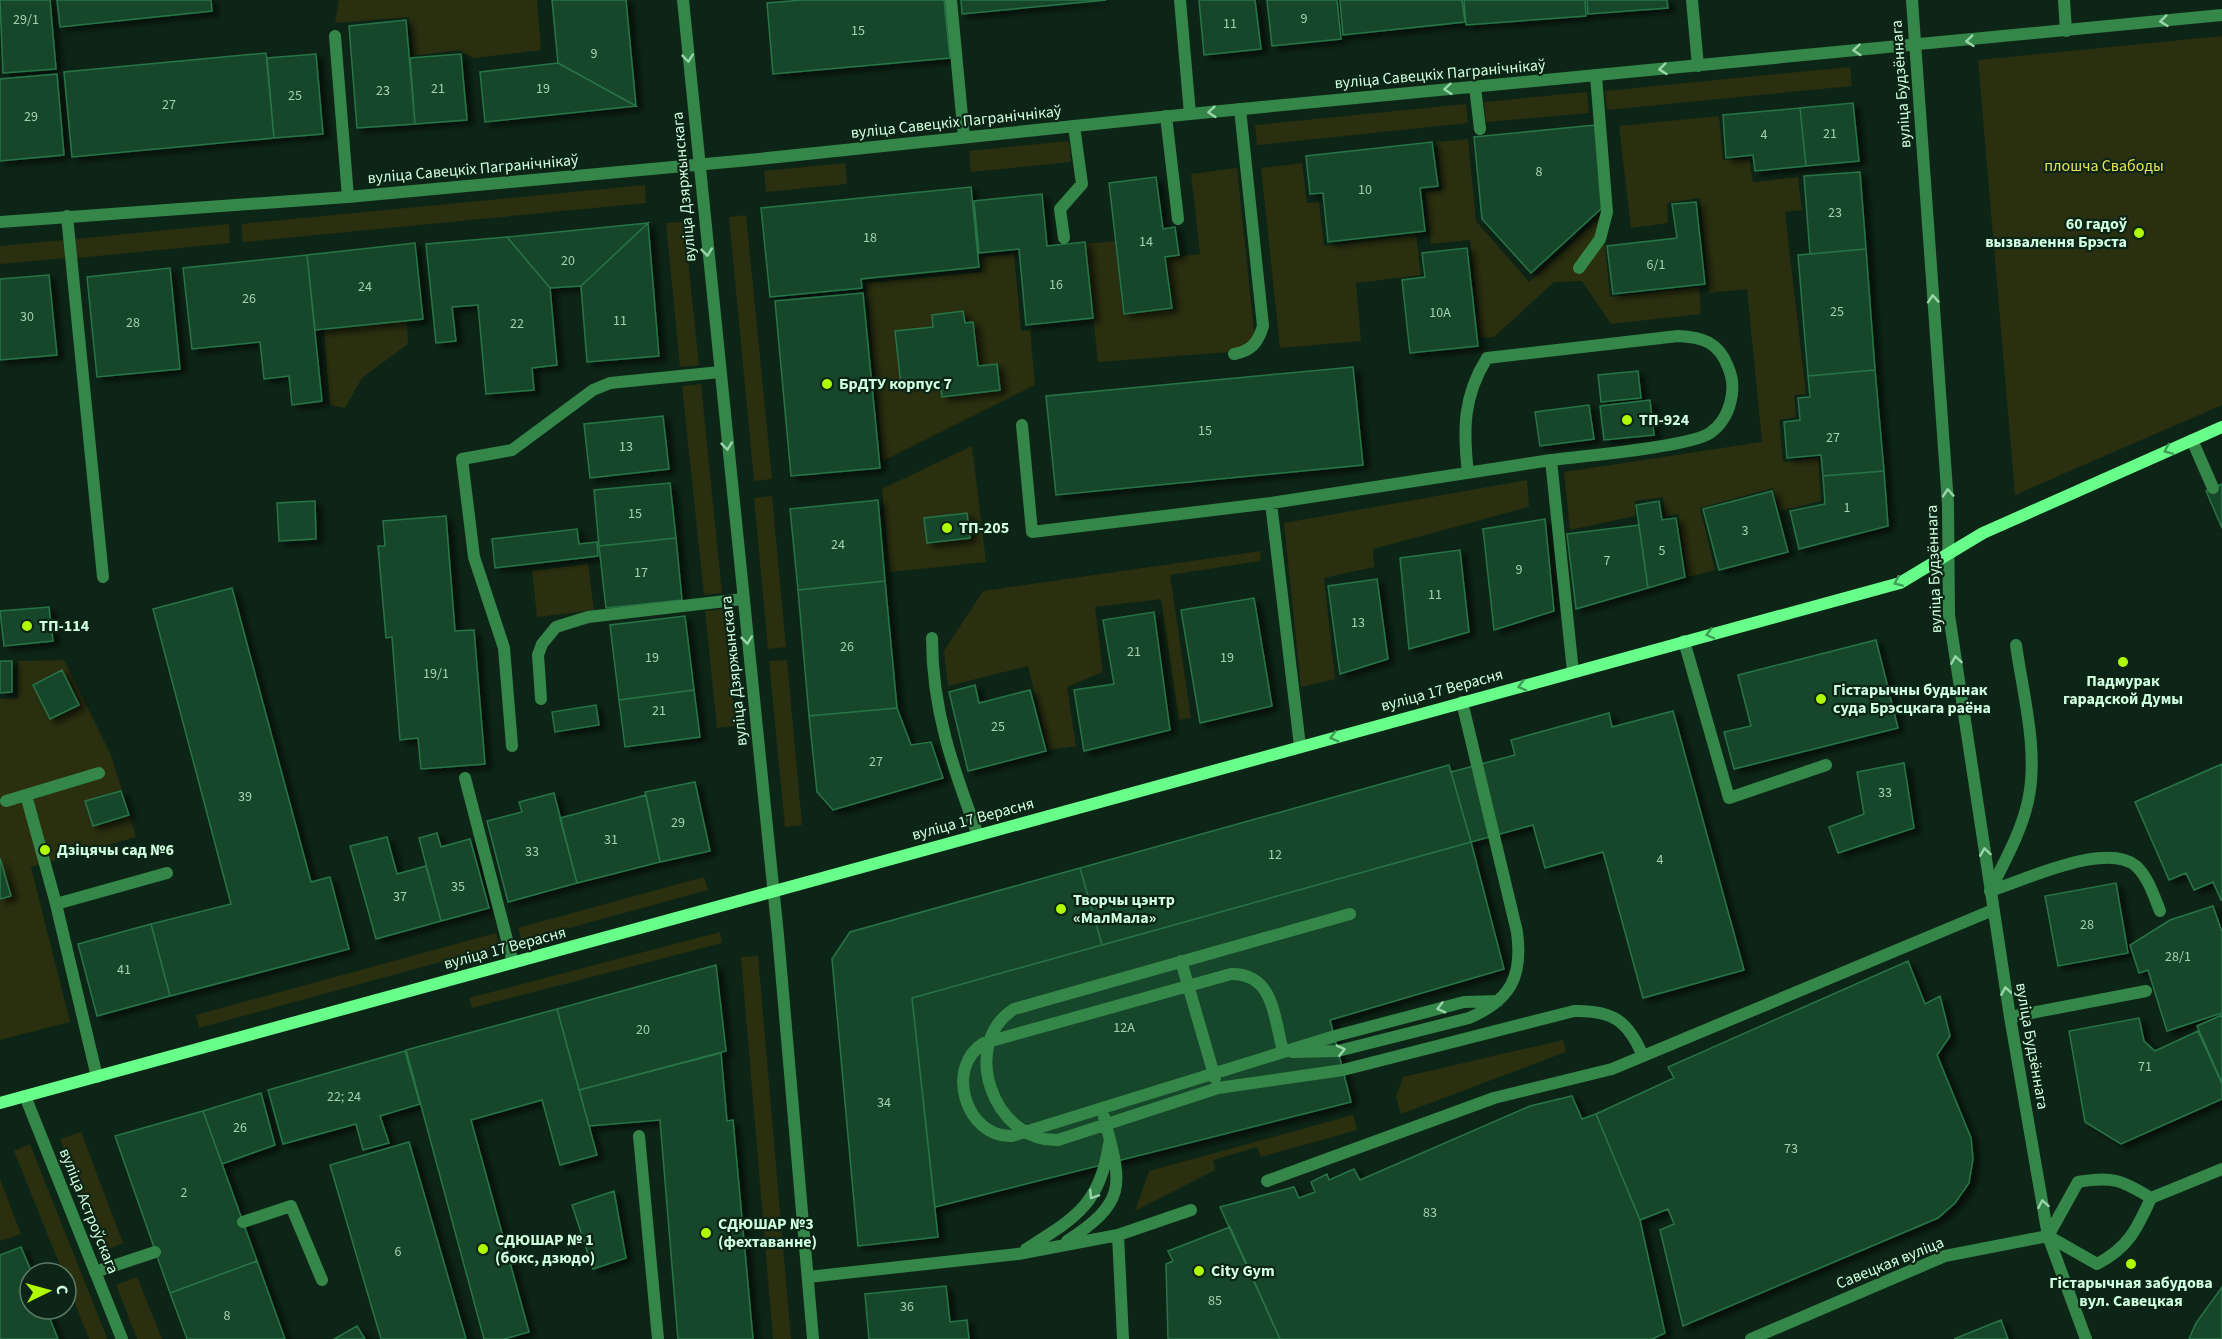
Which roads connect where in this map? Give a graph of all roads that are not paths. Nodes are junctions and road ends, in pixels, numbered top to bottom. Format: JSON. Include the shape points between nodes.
{"nodes":[{"id":1,"x":682,"y":0,"type":"edge"},
{"id":2,"x":951,"y":0,"type":"edge"},
{"id":3,"x":1180,"y":0,"type":"edge"},
{"id":4,"x":1692,"y":0,"type":"edge"},
{"id":5,"x":1912,"y":0,"type":"edge"},
{"id":6,"x":2064,"y":0,"type":"edge"},
{"id":7,"x":2222,"y":15,"type":"edge"},
{"id":8,"x":2066,"y":31,"type":"junction"},
{"id":9,"x":335,"y":36,"type":"dead end"},
{"id":10,"x":1915,"y":46,"type":"junction"},
{"id":11,"x":1698,"y":66,"type":"junction"},
{"id":12,"x":1596,"y":76,"type":"junction"},
{"id":13,"x":1475,"y":87,"type":"junction"},
{"id":14,"x":1240,"y":109,"type":"junction"},
{"id":15,"x":1190,"y":114,"type":"junction"},
{"id":16,"x":1166,"y":116,"type":"junction"},
{"id":17,"x":1074,"y":126,"type":"junction"},
{"id":18,"x":1480,"y":129,"type":"dead end"},
{"id":19,"x":964,"y":137,"type":"junction"},
{"id":20,"x":698,"y":165,"type":"junction"},
{"id":21,"x":348,"y":197,"type":"junction"},
{"id":22,"x":67,"y":216,"type":"junction"},
{"id":23,"x":1178,"y":219,"type":"dead end"},
{"id":24,"x":0,"y":222,"type":"edge"},
{"id":25,"x":1064,"y":238,"type":"dead end"},
{"id":26,"x":1579,"y":268,"type":"dead end"},
{"id":27,"x":1234,"y":354,"type":"dead end"},
{"id":28,"x":720,"y":372,"type":"junction"},
{"id":29,"x":1022,"y":425,"type":"dead end"},
{"id":30,"x":2222,"y":427,"type":"edge"},
{"id":31,"x":2193,"y":440,"type":"junction"},
{"id":32,"x":1551,"y":460,"type":"junction"},
{"id":33,"x":1468,"y":473,"type":"junction"},
{"id":34,"x":2213,"y":488,"type":"dead end"},
{"id":35,"x":1271,"y":503,"type":"junction"},
{"id":36,"x":1948,"y":552,"type":"junction"},
{"id":37,"x":103,"y":577,"type":"dead end"},
{"id":38,"x":743,"y":599,"type":"junction"},
{"id":39,"x":932,"y":638,"type":"dead end"},
{"id":40,"x":1684,"y":641,"type":"junction"},
{"id":41,"x":2016,"y":645,"type":"dead end"},
{"id":42,"x":1573,"y":672,"type":"junction"},
{"id":43,"x":542,"y":699,"type":"dead end"},
{"id":44,"x":1462,"y":702,"type":"junction"},
{"id":45,"x":512,"y":746,"type":"dead end"},
{"id":46,"x":1300,"y":746,"type":"junction"},
{"id":47,"x":1826,"y":765,"type":"dead end"},
{"id":48,"x":99,"y":773,"type":"dead end"},
{"id":49,"x":465,"y":778,"type":"dead end"},
{"id":50,"x":26,"y":795,"type":"junction"},
{"id":51,"x":6,"y":801,"type":"dead end"},
{"id":52,"x":978,"y":835,"type":"junction"},
{"id":53,"x":167,"y":873,"type":"dead end"},
{"id":54,"x":774,"y":890,"type":"junction"},
{"id":55,"x":1990,"y":891,"type":"junction"},
{"id":56,"x":56,"y":904,"type":"junction"},
{"id":57,"x":1994,"y":910,"type":"junction"},
{"id":58,"x":2160,"y":911,"type":"dead end"},
{"id":59,"x":1350,"y":914,"type":"dead end"},
{"id":60,"x":1181,"y":961,"type":"junction"},
{"id":61,"x":513,"y":963,"type":"junction"},
{"id":62,"x":2146,"y":992,"type":"dead end"},
{"id":63,"x":2010,"y":1017,"type":"junction"},
{"id":64,"x":1283,"y":1051,"type":"junction"},
{"id":65,"x":1643,"y":1056,"type":"junction"},
{"id":66,"x":97,"y":1077,"type":"junction"},
{"id":67,"x":1218,"y":1088,"type":"junction"},
{"id":68,"x":25,"y":1096,"type":"junction"},
{"id":69,"x":0,"y":1103,"type":"edge"},
{"id":70,"x":1102,"y":1108,"type":"junction"},
{"id":71,"x":639,"y":1136,"type":"dead end"},
{"id":72,"x":1110,"y":1140,"type":"junction"},
{"id":73,"x":2222,"y":1169,"type":"edge"},
{"id":74,"x":1267,"y":1181,"type":"dead end"},
{"id":75,"x":2151,"y":1198,"type":"junction"},
{"id":76,"x":1191,"y":1210,"type":"dead end"},
{"id":77,"x":243,"y":1222,"type":"dead end"},
{"id":78,"x":1118,"y":1234,"type":"junction"},
{"id":79,"x":2048,"y":1236,"type":"junction"},
{"id":80,"x":1061,"y":1245,"type":"junction"},
{"id":81,"x":155,"y":1252,"type":"dead end"},
{"id":82,"x":1018,"y":1254,"type":"junction"},
{"id":83,"x":95,"y":1272,"type":"junction"},
{"id":84,"x":808,"y":1277,"type":"junction"},
{"id":85,"x":322,"y":1280,"type":"dead end"},
{"id":86,"x":122,"y":1339,"type":"edge"},
{"id":87,"x":658,"y":1339,"type":"edge"},
{"id":88,"x":813,"y":1339,"type":"edge"},
{"id":89,"x":1123,"y":1339,"type":"edge"},
{"id":90,"x":1750,"y":1339,"type":"edge"},
{"id":91,"x":2086,"y":1339,"type":"edge"}],
"edges":[{"from":1,"to":20,"type":"street","name":"вуліца Дзяржынскага","one_way":true},
{"from":2,"to":19,"type":"street"},
{"from":3,"to":15,"type":"street"},
{"from":4,"to":11,"type":"street"},
{"from":5,"to":10,"type":"street","name":"вуліца Будзённага"},
{"from":6,"to":8,"type":"street"},
{"from":7,"to":8,"type":"street","one_way":true},
{"from":8,"to":10,"type":"street","one_way":true},
{"from":9,"to":21,"type":"street"},
{"from":10,"to":11,"type":"street","name":"вуліца Савецкіх Пагранічнікаў","one_way":true},
{"from":36,"to":10,"type":"street","name":"вуліца Будзённага","one_way":true,"via":[[1948,504]]},
{"from":11,"to":12,"type":"street","name":"вуліца Савецкіх Пагранічнікаў","one_way":true},
{"from":12,"to":13,"type":"street","name":"вуліца Савецкіх Пагранічнікаў"},
{"from":12,"to":26,"type":"street","via":[[1607,212],[1600,239]]},
{"from":13,"to":14,"type":"street","name":"вуліца Савецкіх Пагранічнікаў","one_way":true},
{"from":13,"to":18,"type":"street"},
{"from":14,"to":15,"type":"street","name":"вуліца Савецкіх Пагранічнікаў","one_way":true},
{"from":14,"to":27,"type":"street","via":[[1263,326],[1257,342]]},
{"from":15,"to":16,"type":"street","name":"вуліца Савецкіх Пагранічнікаў"},
{"from":16,"to":17,"type":"street","name":"вуліца Савецкіх Пагранічнікаў"},
{"from":16,"to":23,"type":"street"},
{"from":17,"to":19,"type":"street","name":"вуліца Савецкіх Пагранічнікаў"},
{"from":17,"to":25,"type":"street","via":[[1082,184],[1060,208]]},
{"from":19,"to":20,"type":"street","name":"вуліца Савецкіх Пагранічнікаў"},
{"from":20,"to":21,"type":"street","name":"вуліца Савецкіх Пагранічнікаў"},
{"from":20,"to":28,"type":"street","name":"вуліца Дзяржынскага","one_way":true},
{"from":21,"to":22,"type":"street","name":"вуліца Савецкіх Пагранічнікаў"},
{"from":22,"to":24,"type":"street","name":"вуліца Савецкіх Пагранічнікаў"},
{"from":22,"to":37,"type":"street"},
{"from":28,"to":38,"type":"street","name":"вуліца Дзяржынскага","one_way":true},
{"from":28,"to":45,"type":"street","via":[[610,383],[593,390],[512,450],[462,459],[474,557],[504,648]]},
{"from":29,"to":35,"type":"street","via":[[1032,532]]},
{"from":30,"to":31,"type":"main road"},
{"from":31,"to":34,"type":"street"},
{"from":31,"to":36,"type":"main road","one_way":true},
{"from":32,"to":33,"type":"street"},
{"from":32,"to":33,"type":"street","via":[[1680,442],[1710,433],[1728,413],[1731,401],[1729,368],[1721,352],[1699,337],[1678,336],[1487,358],[1467,404],[1463,435]]},
{"from":32,"to":42,"type":"street"},
{"from":33,"to":35,"type":"street"},
{"from":35,"to":46,"type":"street"},
{"from":36,"to":40,"type":"main road","name":"вуліца 17 Верасня","one_way":true,"via":[[1900,582]]},
{"from":55,"to":36,"type":"street","name":"вуліца Будзённага","one_way":true,"via":[[1949,615]]},
{"from":38,"to":43,"type":"street","via":[[588,617],[556,627],[538,655]]},
{"from":38,"to":54,"type":"street","name":"вуліца Дзяржынскага","one_way":true},
{"from":39,"to":52,"type":"street","via":[[933,680],[940,721]]},
{"from":40,"to":42,"type":"main road","name":"вуліца 17 Верасня"},
{"from":40,"to":47,"type":"street","via":[[1729,798]]},
{"from":41,"to":55,"type":"street","via":[[2031,779],[2019,829]]},
{"from":42,"to":44,"type":"main road","name":"вуліца 17 Верасня","one_way":true},
{"from":44,"to":46,"type":"main road","name":"вуліца 17 Верасня","one_way":true},
{"from":44,"to":64,"type":"street","via":[[1519,944],[1518,970],[1507,992],[1469,1018],[1338,1051]]},
{"from":46,"to":52,"type":"main road","name":"вуліца 17 Верасня"},
{"from":48,"to":50,"type":"street"},
{"from":49,"to":61,"type":"street"},
{"from":50,"to":51,"type":"street"},
{"from":50,"to":56,"type":"street"},
{"from":52,"to":54,"type":"main road","name":"вуліца 17 Верасня"},
{"from":53,"to":56,"type":"street"},
{"from":54,"to":61,"type":"main road","name":"вуліца 17 Верасня"},
{"from":54,"to":84,"type":"street","name":"вуліца Дзяржынскага"},
{"from":55,"to":57,"type":"street","name":"вуліца Будзённага"},
{"from":55,"to":58,"type":"street","via":[[2085,860],[2114,856],[2138,867]]},
{"from":56,"to":66,"type":"street"},
{"from":63,"to":57,"type":"street","name":"вуліца Будзённага","one_way":true},
{"from":57,"to":65,"type":"street"},
{"from":59,"to":60,"type":"street"},
{"from":60,"to":67,"type":"street"},
{"from":60,"to":67,"type":"street","via":[[1014,1009],[998,1021],[989,1038],[990,1080],[998,1105],[1012,1124],[1032,1137],[1050,1140],[1067,1138]]},
{"from":61,"to":66,"type":"main road","name":"вуліца 17 Верасня"},
{"from":62,"to":63,"type":"street"},
{"from":79,"to":63,"type":"street","name":"вуліца Будзённага","one_way":true},
{"from":64,"to":70,"type":"street"},
{"from":64,"to":70,"type":"street","via":[[1264,988],[1250,976],[1231,974],[984,1043],[967,1061],[963,1080],[969,1109],[979,1125],[994,1135],[1021,1134]]},
{"from":65,"to":67,"type":"street","via":[[1630,1028],[1620,1020],[1606,1014],[1574,1011],[1330,1073]]},
{"from":65,"to":74,"type":"street","via":[[1577,1080],[1494,1098]]},
{"from":66,"to":68,"type":"main road","name":"вуліца 17 Верасня"},
{"from":68,"to":69,"type":"main road","name":"вуліца 17 Верасня"},
{"from":68,"to":83,"type":"street","name":"вуліца Астроўскага"},
{"from":70,"to":72,"type":"street"},
{"from":71,"to":87,"type":"street"},
{"from":72,"to":80,"type":"street","via":[[1118,1173],[1110,1205],[1089,1227]]},
{"from":72,"to":82,"type":"street","one_way":true,"via":[[1101,1180],[1086,1206]]},
{"from":73,"to":75,"type":"street"},
{"from":75,"to":79,"type":"street","via":[[2125,1182],[2103,1177],[2078,1182]]},
{"from":75,"to":79,"type":"street","via":[[2137,1229],[2117,1254],[2097,1264]]},
{"from":76,"to":78,"type":"street"},
{"from":77,"to":85,"type":"street","via":[[291,1206]]},
{"from":78,"to":80,"type":"street"},
{"from":78,"to":89,"type":"street"},
{"from":79,"to":90,"type":"street","name":"Савецкая вуліца","via":[[1945,1256]]},
{"from":79,"to":91,"type":"street","name":"вуліца Будзённага"},
{"from":80,"to":82,"type":"street"},
{"from":81,"to":83,"type":"street"},
{"from":82,"to":84,"type":"street"},
{"from":83,"to":86,"type":"street","name":"вуліца Астроўскага"},
{"from":84,"to":88,"type":"street","name":"вуліца Дзяржынскага"}]}
